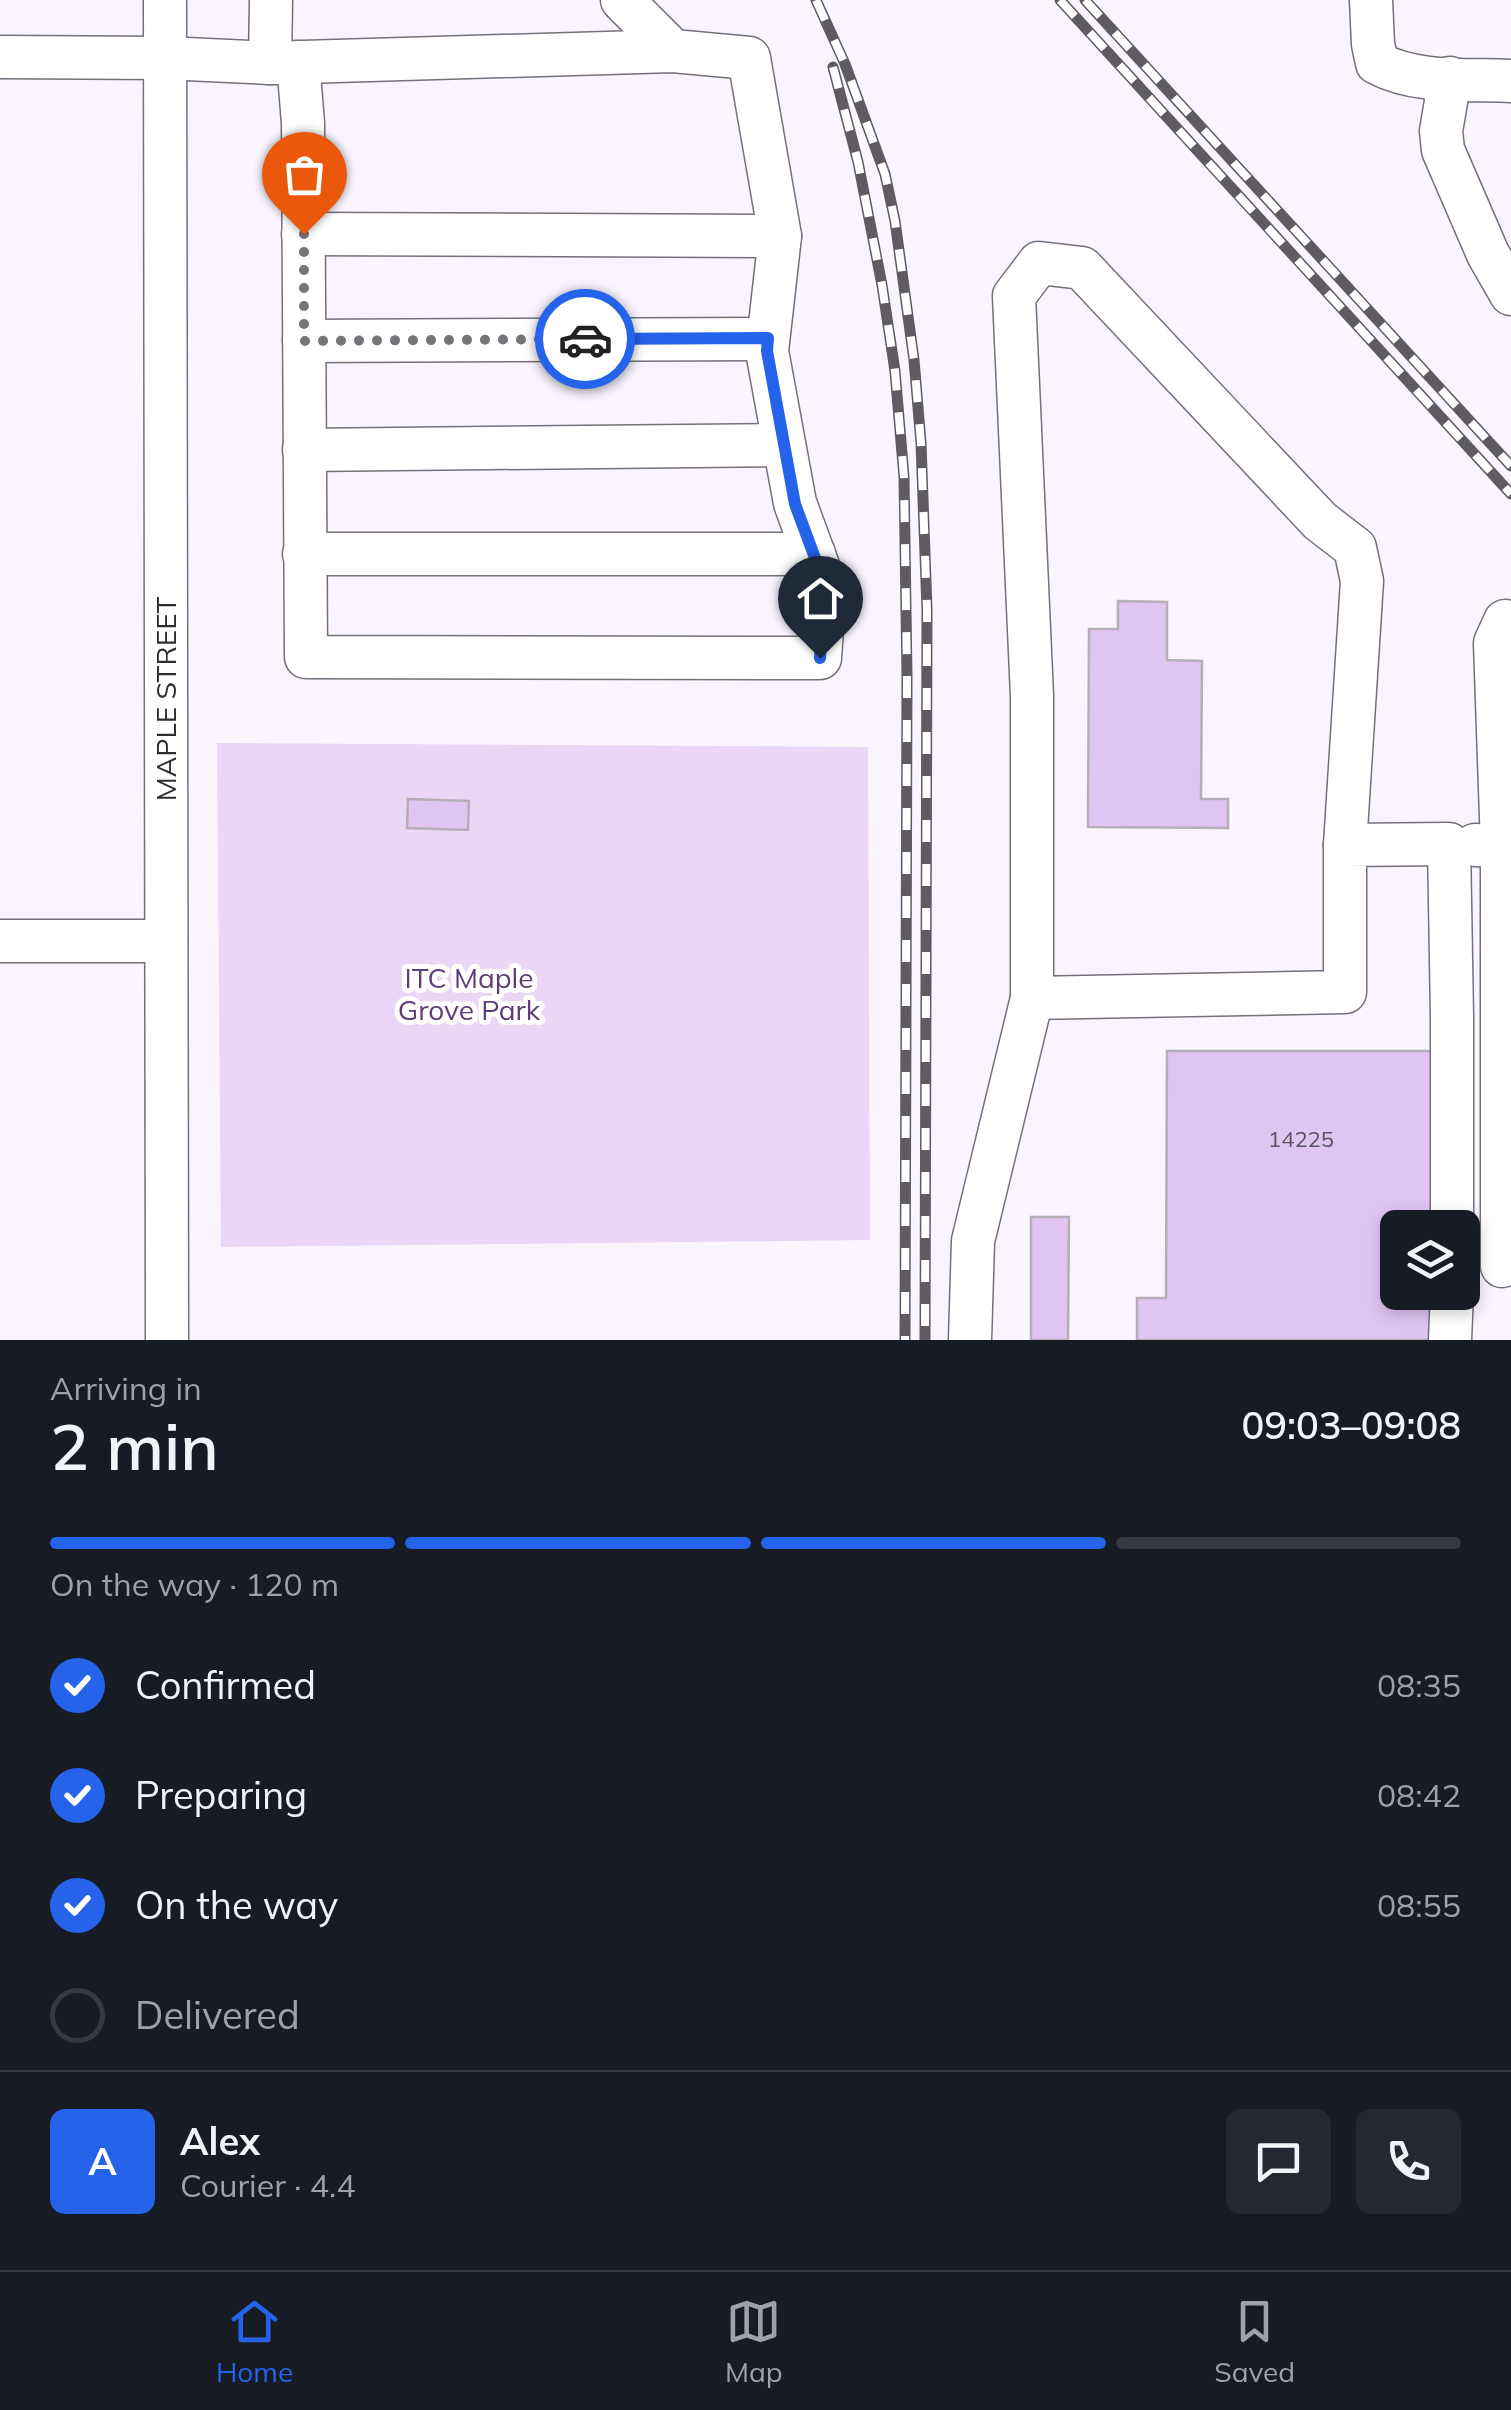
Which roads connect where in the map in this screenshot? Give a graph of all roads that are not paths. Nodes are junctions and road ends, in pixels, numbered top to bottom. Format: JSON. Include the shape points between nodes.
{"nodes":[{"id":1,"x":165,"y":0,"type":"edge"},
{"id":2,"x":271,"y":0,"type":"edge"},
{"id":3,"x":622,"y":0,"type":"edge"},
{"id":4,"x":1371,"y":0,"type":"edge"},
{"id":5,"x":673,"y":51,"type":"junction"},
{"id":6,"x":0,"y":57,"type":"edge"},
{"id":7,"x":165,"y":58,"type":"junction"},
{"id":8,"x":284,"y":62,"type":"junction"},
{"id":9,"x":1435,"y":77,"type":"junction"},
{"id":10,"x":1511,"y":81,"type":"edge"},
{"id":11,"x":304,"y":234,"type":"junction"},
{"id":12,"x":780,"y":236,"type":"junction"},
{"id":13,"x":1511,"y":294,"type":"edge"},
{"id":14,"x":768,"y":338,"type":"junction"},
{"id":15,"x":304,"y":341,"type":"junction"},
{"id":16,"x":784,"y":446,"type":"junction"},
{"id":17,"x":304,"y":450,"type":"junction"},
{"id":18,"x":304,"y":554,"type":"junction"},
{"id":19,"x":814,"y":554,"type":"junction"},
{"id":20,"x":1511,"y":622,"type":"edge"},
{"id":21,"x":1449,"y":844,"type":"junction"},
{"id":22,"x":1346,"y":845,"type":"junction"},
{"id":23,"x":1506,"y":846,"type":"edge"},
{"id":24,"x":0,"y":941,"type":"edge"},
{"id":25,"x":166,"y":941,"type":"junction"},
{"id":26,"x":1032,"y":998,"type":"junction"},
{"id":27,"x":1452,"y":1210,"type":"edge"},
{"id":28,"x":1492,"y":1266,"type":"edge"},
{"id":29,"x":1451,"y":1310,"type":"edge"},
{"id":30,"x":167,"y":1340,"type":"edge"},
{"id":31,"x":970,"y":1340,"type":"edge"},
{"id":32,"x":1450,"y":1340,"type":"edge"}],
"edges":[{"from":1,"to":7,"type":"street","name":"MAPLE STREET"},
{"from":2,"to":8,"type":"street"},
{"from":3,"to":5,"type":"street"},
{"from":4,"to":9,"type":"street","via":[[1377,62]]},
{"from":5,"to":8,"type":"street"},
{"from":5,"to":12,"type":"street","via":[[749,58]]},
{"from":6,"to":7,"type":"street"},
{"from":7,"to":8,"type":"street"},
{"from":7,"to":25,"type":"street","name":"MAPLE STREET"},
{"from":8,"to":11,"type":"street","via":[[303,123]]},
{"from":9,"to":10,"type":"street"},
{"from":9,"to":13,"type":"street","via":[[1443,150]]},
{"from":11,"to":12,"type":"street"},
{"from":11,"to":15,"type":"street"},
{"from":12,"to":14,"type":"street"},
{"from":14,"to":15,"type":"street"},
{"from":14,"to":16,"type":"street"},
{"from":15,"to":17,"type":"street"},
{"from":16,"to":17,"type":"street"},
{"from":16,"to":19,"type":"street"},
{"from":17,"to":18,"type":"street"},
{"from":18,"to":19,"type":"street"},
{"from":18,"to":19,"type":"street","via":[[306,658],[820,658],[825,585]]},
{"from":20,"to":23,"type":"street","via":[[1495,643]]},
{"from":21,"to":22,"type":"street"},
{"from":21,"to":23,"type":"street"},
{"from":21,"to":27,"type":"street"},
{"from":22,"to":26,"type":"street","via":[[1345,992]]},
{"from":22,"to":26,"type":"street","via":[[1362,581],[1355,548],[1320,521],[1082,268],[1039,264],[1014,296],[1032,696]]},
{"from":23,"to":28,"type":"street"},
{"from":24,"to":25,"type":"street"},
{"from":25,"to":30,"type":"street","name":"MAPLE STREET"},
{"from":26,"to":31,"type":"street","via":[[973,1241]]},
{"from":29,"to":32,"type":"street"}]}
